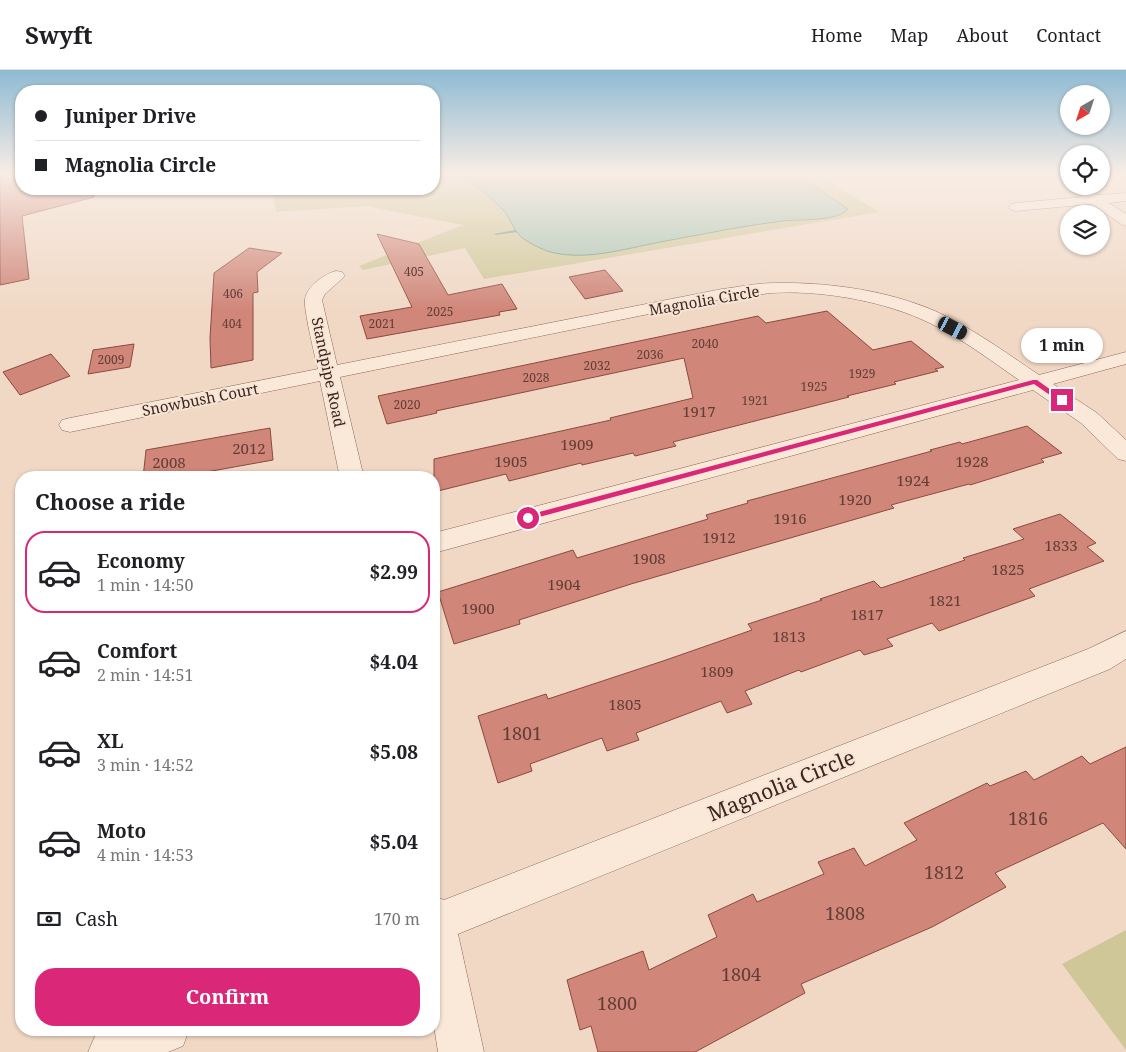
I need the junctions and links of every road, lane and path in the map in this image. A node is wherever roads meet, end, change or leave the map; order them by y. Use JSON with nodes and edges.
{"nodes":[{"id":1,"x":336,"y":276,"type":"dead end"},
{"id":2,"x":1126,"y":358,"type":"edge"},
{"id":3,"x":330,"y":373,"type":"junction"},
{"id":4,"x":1035,"y":382,"type":"junction"},
{"id":5,"x":70,"y":425,"type":"dead end"},
{"id":6,"x":1126,"y":453,"type":"edge"},
{"id":7,"x":351,"y":471,"type":"edge"},
{"id":8,"x":440,"y":541,"type":"edge"},
{"id":9,"x":1126,"y":644,"type":"edge"},
{"id":10,"x":440,"y":919,"type":"edge"},
{"id":11,"x":440,"y":950,"type":"edge"},
{"id":12,"x":152,"y":1036,"type":"edge"},
{"id":13,"x":111,"y":1052,"type":"edge"},
{"id":14,"x":461,"y":1052,"type":"edge"}],
"edges":[{"from":1,"to":3,"type":"street","name":"Standpipe Road"},
{"from":2,"to":4,"type":"street"},
{"from":3,"to":4,"type":"street","name":"Magnolia Circle"},
{"from":3,"to":5,"type":"street","name":"Snowbush Court"},
{"from":3,"to":7,"type":"street","name":"Standpipe Road"},
{"from":4,"to":6,"type":"street","name":"Magnolia Circle"},
{"from":4,"to":8,"type":"street"},
{"from":9,"to":10,"type":"street","name":"Magnolia Circle"},
{"from":11,"to":14,"type":"street"},
{"from":12,"to":13,"type":"street"}]}
